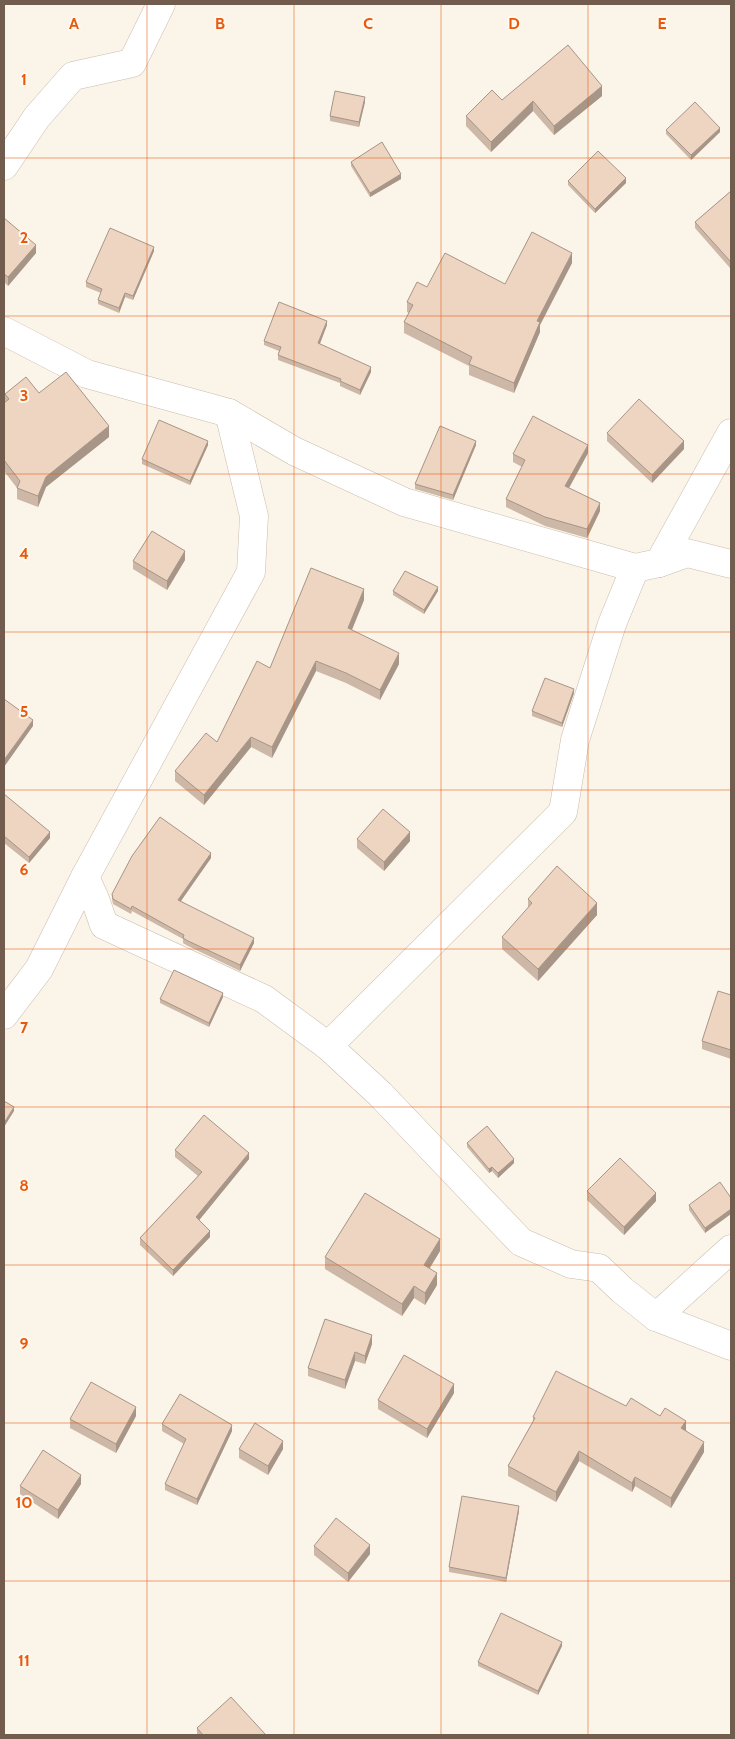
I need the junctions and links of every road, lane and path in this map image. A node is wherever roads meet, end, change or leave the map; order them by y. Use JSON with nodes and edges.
{"nodes":[{"id":1,"x":161,"y":4,"type":"edge"},
{"id":2,"x":4,"y":166,"type":"edge"},
{"id":3,"x":4,"y":331,"type":"edge"},
{"id":4,"x":229,"y":413,"type":"junction"},
{"id":5,"x":731,"y":433,"type":"edge"},
{"id":6,"x":731,"y":564,"type":"edge"},
{"id":7,"x":647,"y":565,"type":"junction"},
{"id":8,"x":85,"y":877,"type":"junction"},
{"id":9,"x":4,"y":1015,"type":"edge"},
{"id":10,"x":328,"y":1046,"type":"junction"},
{"id":11,"x":731,"y":1249,"type":"edge"},
{"id":12,"x":656,"y":1316,"type":"junction"},
{"id":13,"x":731,"y":1346,"type":"edge"}],
"edges":[{"from":1,"to":2,"type":"street"},
{"from":3,"to":4,"type":"street"},
{"from":4,"to":7,"type":"street"},
{"from":4,"to":8,"type":"street"},
{"from":5,"to":7,"type":"street"},
{"from":6,"to":7,"type":"street"},
{"from":7,"to":10,"type":"street"},
{"from":8,"to":9,"type":"street"},
{"from":8,"to":10,"type":"street"},
{"from":10,"to":12,"type":"street"},
{"from":11,"to":12,"type":"street"},
{"from":12,"to":13,"type":"street"}]}
